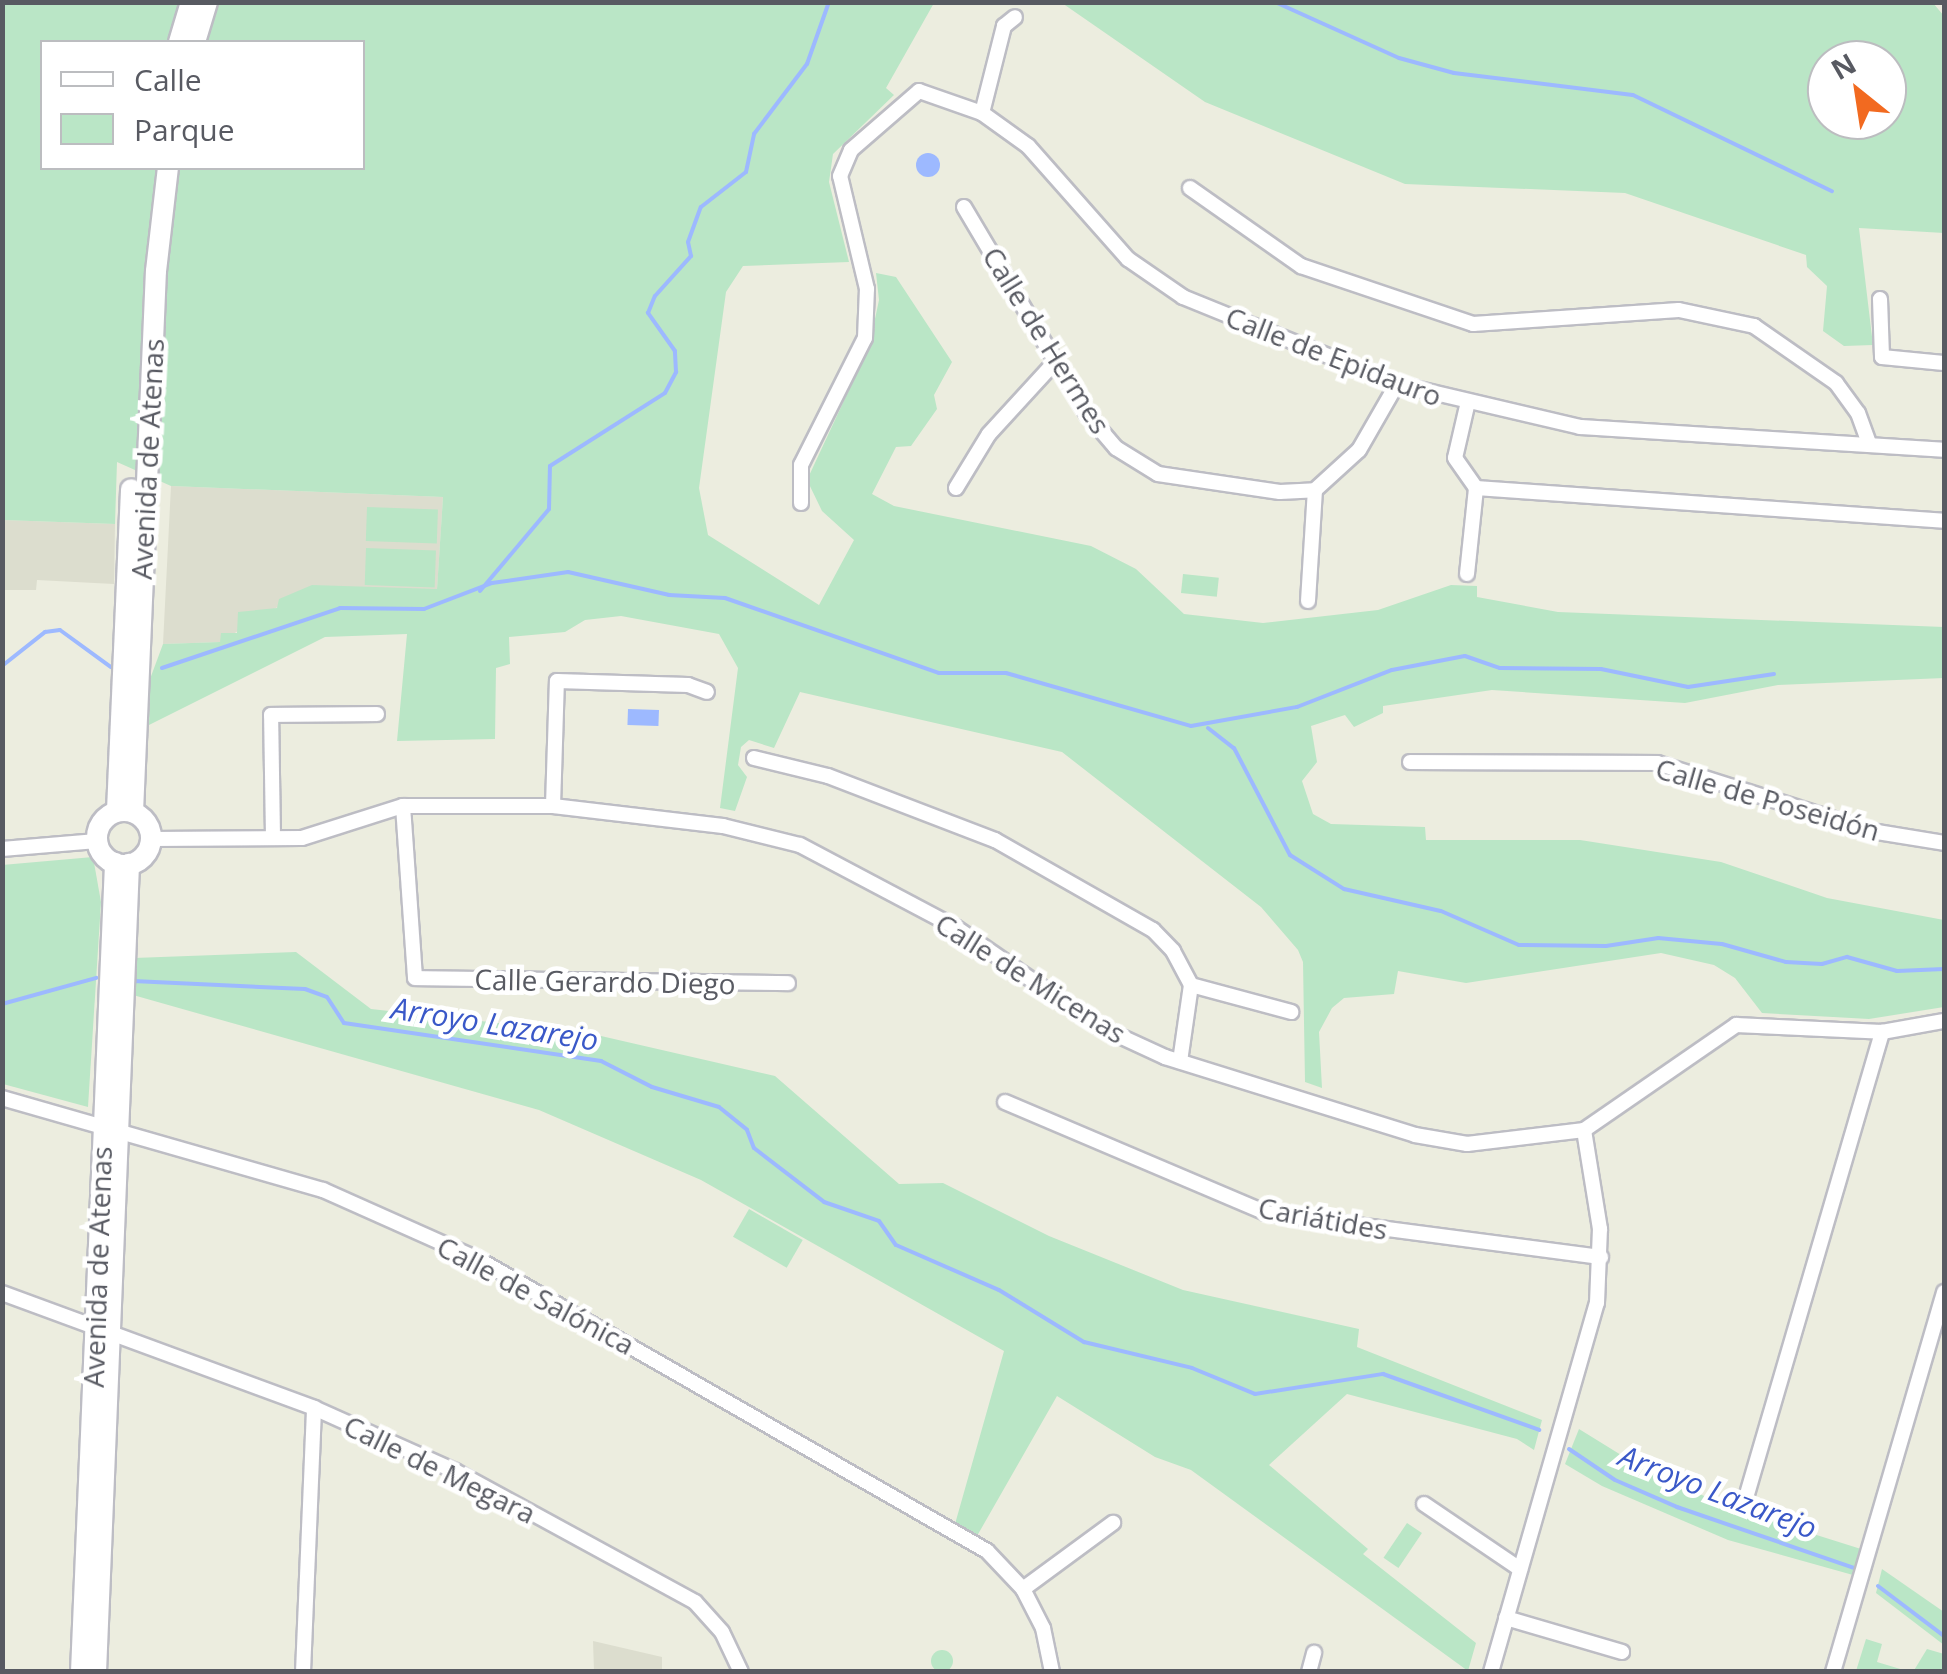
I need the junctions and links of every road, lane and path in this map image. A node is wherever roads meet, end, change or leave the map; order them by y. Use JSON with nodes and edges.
{"nodes":[{"id":1,"x":191,"y":2,"type":"edge"},
{"id":2,"x":207,"y":2,"type":"edge"},
{"id":3,"x":1015,"y":17,"type":"dead end"},
{"id":4,"x":181,"y":40,"type":"edge"},
{"id":5,"x":196,"y":40,"type":"edge"},
{"id":6,"x":982,"y":113,"type":"junction"},
{"id":7,"x":154,"y":170,"type":"edge"},
{"id":8,"x":168,"y":170,"type":"edge"},
{"id":9,"x":1190,"y":188,"type":"dead end"},
{"id":10,"x":964,"y":207,"type":"dead end"},
{"id":11,"x":1880,"y":299,"type":"dead end"},
{"id":12,"x":1055,"y":362,"type":"junction"},
{"id":13,"x":1944,"y":363,"type":"edge"},
{"id":14,"x":1396,"y":384,"type":"junction"},
{"id":15,"x":1467,"y":406,"type":"junction"},
{"id":16,"x":1868,"y":444,"type":"junction"},
{"id":17,"x":1944,"y":450,"type":"edge"},
{"id":18,"x":956,"y":488,"type":"dead end"},
{"id":19,"x":1476,"y":488,"type":"junction"},
{"id":20,"x":1315,"y":490,"type":"junction"},
{"id":21,"x":801,"y":503,"type":"dead end"},
{"id":22,"x":1944,"y":521,"type":"edge"},
{"id":23,"x":1467,"y":574,"type":"dead end"},
{"id":24,"x":1308,"y":601,"type":"dead end"},
{"id":25,"x":707,"y":692,"type":"dead end"},
{"id":26,"x":376,"y":714,"type":"dead end"},
{"id":27,"x":754,"y":758,"type":"dead end"},
{"id":28,"x":1410,"y":762,"type":"dead end"},
{"id":29,"x":403,"y":806,"type":"junction"},
{"id":30,"x":553,"y":806,"type":"junction"},
{"id":31,"x":124,"y":812,"type":"junction"},
{"id":32,"x":151,"y":838,"type":"junction"},
{"id":33,"x":274,"y":838,"type":"junction"},
{"id":34,"x":97,"y":841,"type":"junction"},
{"id":35,"x":1944,"y":843,"type":"edge"},
{"id":36,"x":2,"y":849,"type":"edge"},
{"id":37,"x":122,"y":864,"type":"junction"},
{"id":38,"x":788,"y":984,"type":"dead end"},
{"id":39,"x":1191,"y":985,"type":"junction"},
{"id":40,"x":1291,"y":1012,"type":"dead end"},
{"id":41,"x":1944,"y":1021,"type":"edge"},
{"id":42,"x":1882,"y":1032,"type":"junction"},
{"id":43,"x":1180,"y":1061,"type":"junction"},
{"id":44,"x":2,"y":1098,"type":"edge"},
{"id":45,"x":1005,"y":1102,"type":"dead end"},
{"id":46,"x":110,"y":1128,"type":"junction"},
{"id":47,"x":1584,"y":1130,"type":"junction"},
{"id":48,"x":1601,"y":1257,"type":"junction"},
{"id":49,"x":2,"y":1292,"type":"edge"},
{"id":50,"x":1944,"y":1292,"type":"edge"},
{"id":51,"x":103,"y":1331,"type":"junction"},
{"id":52,"x":314,"y":1408,"type":"junction"},
{"id":53,"x":1745,"y":1501,"type":"dead end"},
{"id":54,"x":1424,"y":1504,"type":"dead end"},
{"id":55,"x":1113,"y":1523,"type":"dead end"},
{"id":56,"x":1520,"y":1569,"type":"junction"},
{"id":57,"x":1023,"y":1590,"type":"junction"},
{"id":58,"x":1506,"y":1618,"type":"junction"},
{"id":59,"x":1622,"y":1652,"type":"dead end"},
{"id":60,"x":1314,"y":1653,"type":"dead end"},
{"id":61,"x":80,"y":1672,"type":"edge"},
{"id":62,"x":96,"y":1672,"type":"edge"},
{"id":63,"x":303,"y":1672,"type":"edge"},
{"id":64,"x":741,"y":1672,"type":"edge"},
{"id":65,"x":1052,"y":1672,"type":"edge"},
{"id":66,"x":1310,"y":1672,"type":"edge"},
{"id":67,"x":1490,"y":1672,"type":"edge"},
{"id":68,"x":1833,"y":1672,"type":"edge"}],
"edges":[{"from":1,"to":4,"type":"main road"},
{"from":2,"to":5,"type":"main road"},
{"from":3,"to":6,"type":"street"},
{"from":6,"to":14,"type":"street","name":"Calle de Epidauro"},
{"from":6,"to":21,"type":"street","name":"Calle de Epidauro"},
{"from":7,"to":31,"type":"main road","name":"Avenida de Atenas"},
{"from":8,"to":31,"type":"main road","name":"Avenida de Atenas"},
{"from":9,"to":16,"type":"street"},
{"from":10,"to":12,"type":"street","name":"Calle de Hermes"},
{"from":11,"to":13,"type":"street"},
{"from":12,"to":18,"type":"street"},
{"from":12,"to":20,"type":"street","name":"Calle de Hermes"},
{"from":14,"to":15,"type":"street","name":"Calle de Epidauro"},
{"from":14,"to":20,"type":"street"},
{"from":15,"to":16,"type":"street","name":"Calle de Epidauro"},
{"from":15,"to":19,"type":"street"},
{"from":16,"to":17,"type":"street","name":"Calle de Epidauro"},
{"from":19,"to":22,"type":"street"},
{"from":19,"to":23,"type":"street"},
{"from":20,"to":24,"type":"street"},
{"from":25,"to":30,"type":"street"},
{"from":26,"to":33,"type":"street"},
{"from":27,"to":39,"type":"street"},
{"from":28,"to":35,"type":"street","name":"Calle de Poseidón"},
{"from":29,"to":30,"type":"street","name":"Calle de Micenas"},
{"from":29,"to":33,"type":"street","name":"Calle de Micenas"},
{"from":29,"to":38,"type":"street","name":"Calle Gerardo Diego"},
{"from":30,"to":43,"type":"street","name":"Calle de Micenas"},
{"from":31,"to":32,"type":"main road"},
{"from":31,"to":34,"type":"main road"},
{"from":32,"to":33,"type":"street","name":"Calle de Micenas"},
{"from":32,"to":37,"type":"main road"},
{"from":34,"to":36,"type":"street"},
{"from":34,"to":37,"type":"main road"},
{"from":37,"to":46,"type":"main road","name":"Avenida de Atenas"},
{"from":39,"to":40,"type":"street"},
{"from":39,"to":43,"type":"street"},
{"from":41,"to":42,"type":"street","name":"Calle de Micenas"},
{"from":42,"to":47,"type":"street","name":"Calle de Micenas"},
{"from":42,"to":53,"type":"street"},
{"from":43,"to":47,"type":"street","name":"Calle de Micenas"},
{"from":44,"to":46,"type":"street","name":"Calle de Salónica"},
{"from":45,"to":48,"type":"street","name":"Cariátides"},
{"from":46,"to":51,"type":"main road","name":"Avenida de Atenas"},
{"from":46,"to":57,"type":"street","name":"Calle de Salónica"},
{"from":47,"to":48,"type":"street"},
{"from":48,"to":56,"type":"street"},
{"from":49,"to":51,"type":"street","name":"Calle de Megara"},
{"from":50,"to":68,"type":"street"},
{"from":51,"to":52,"type":"street","name":"Calle de Megara"},
{"from":51,"to":61,"type":"main road","name":"Avenida de Atenas"},
{"from":51,"to":62,"type":"main road","name":"Avenida de Atenas"},
{"from":52,"to":63,"type":"street"},
{"from":52,"to":64,"type":"street","name":"Calle de Megara"},
{"from":54,"to":56,"type":"street"},
{"from":55,"to":57,"type":"street"},
{"from":56,"to":58,"type":"street"},
{"from":57,"to":65,"type":"street","name":"Calle de Salónica"},
{"from":58,"to":59,"type":"street"},
{"from":58,"to":67,"type":"street"},
{"from":60,"to":66,"type":"street"}]}
